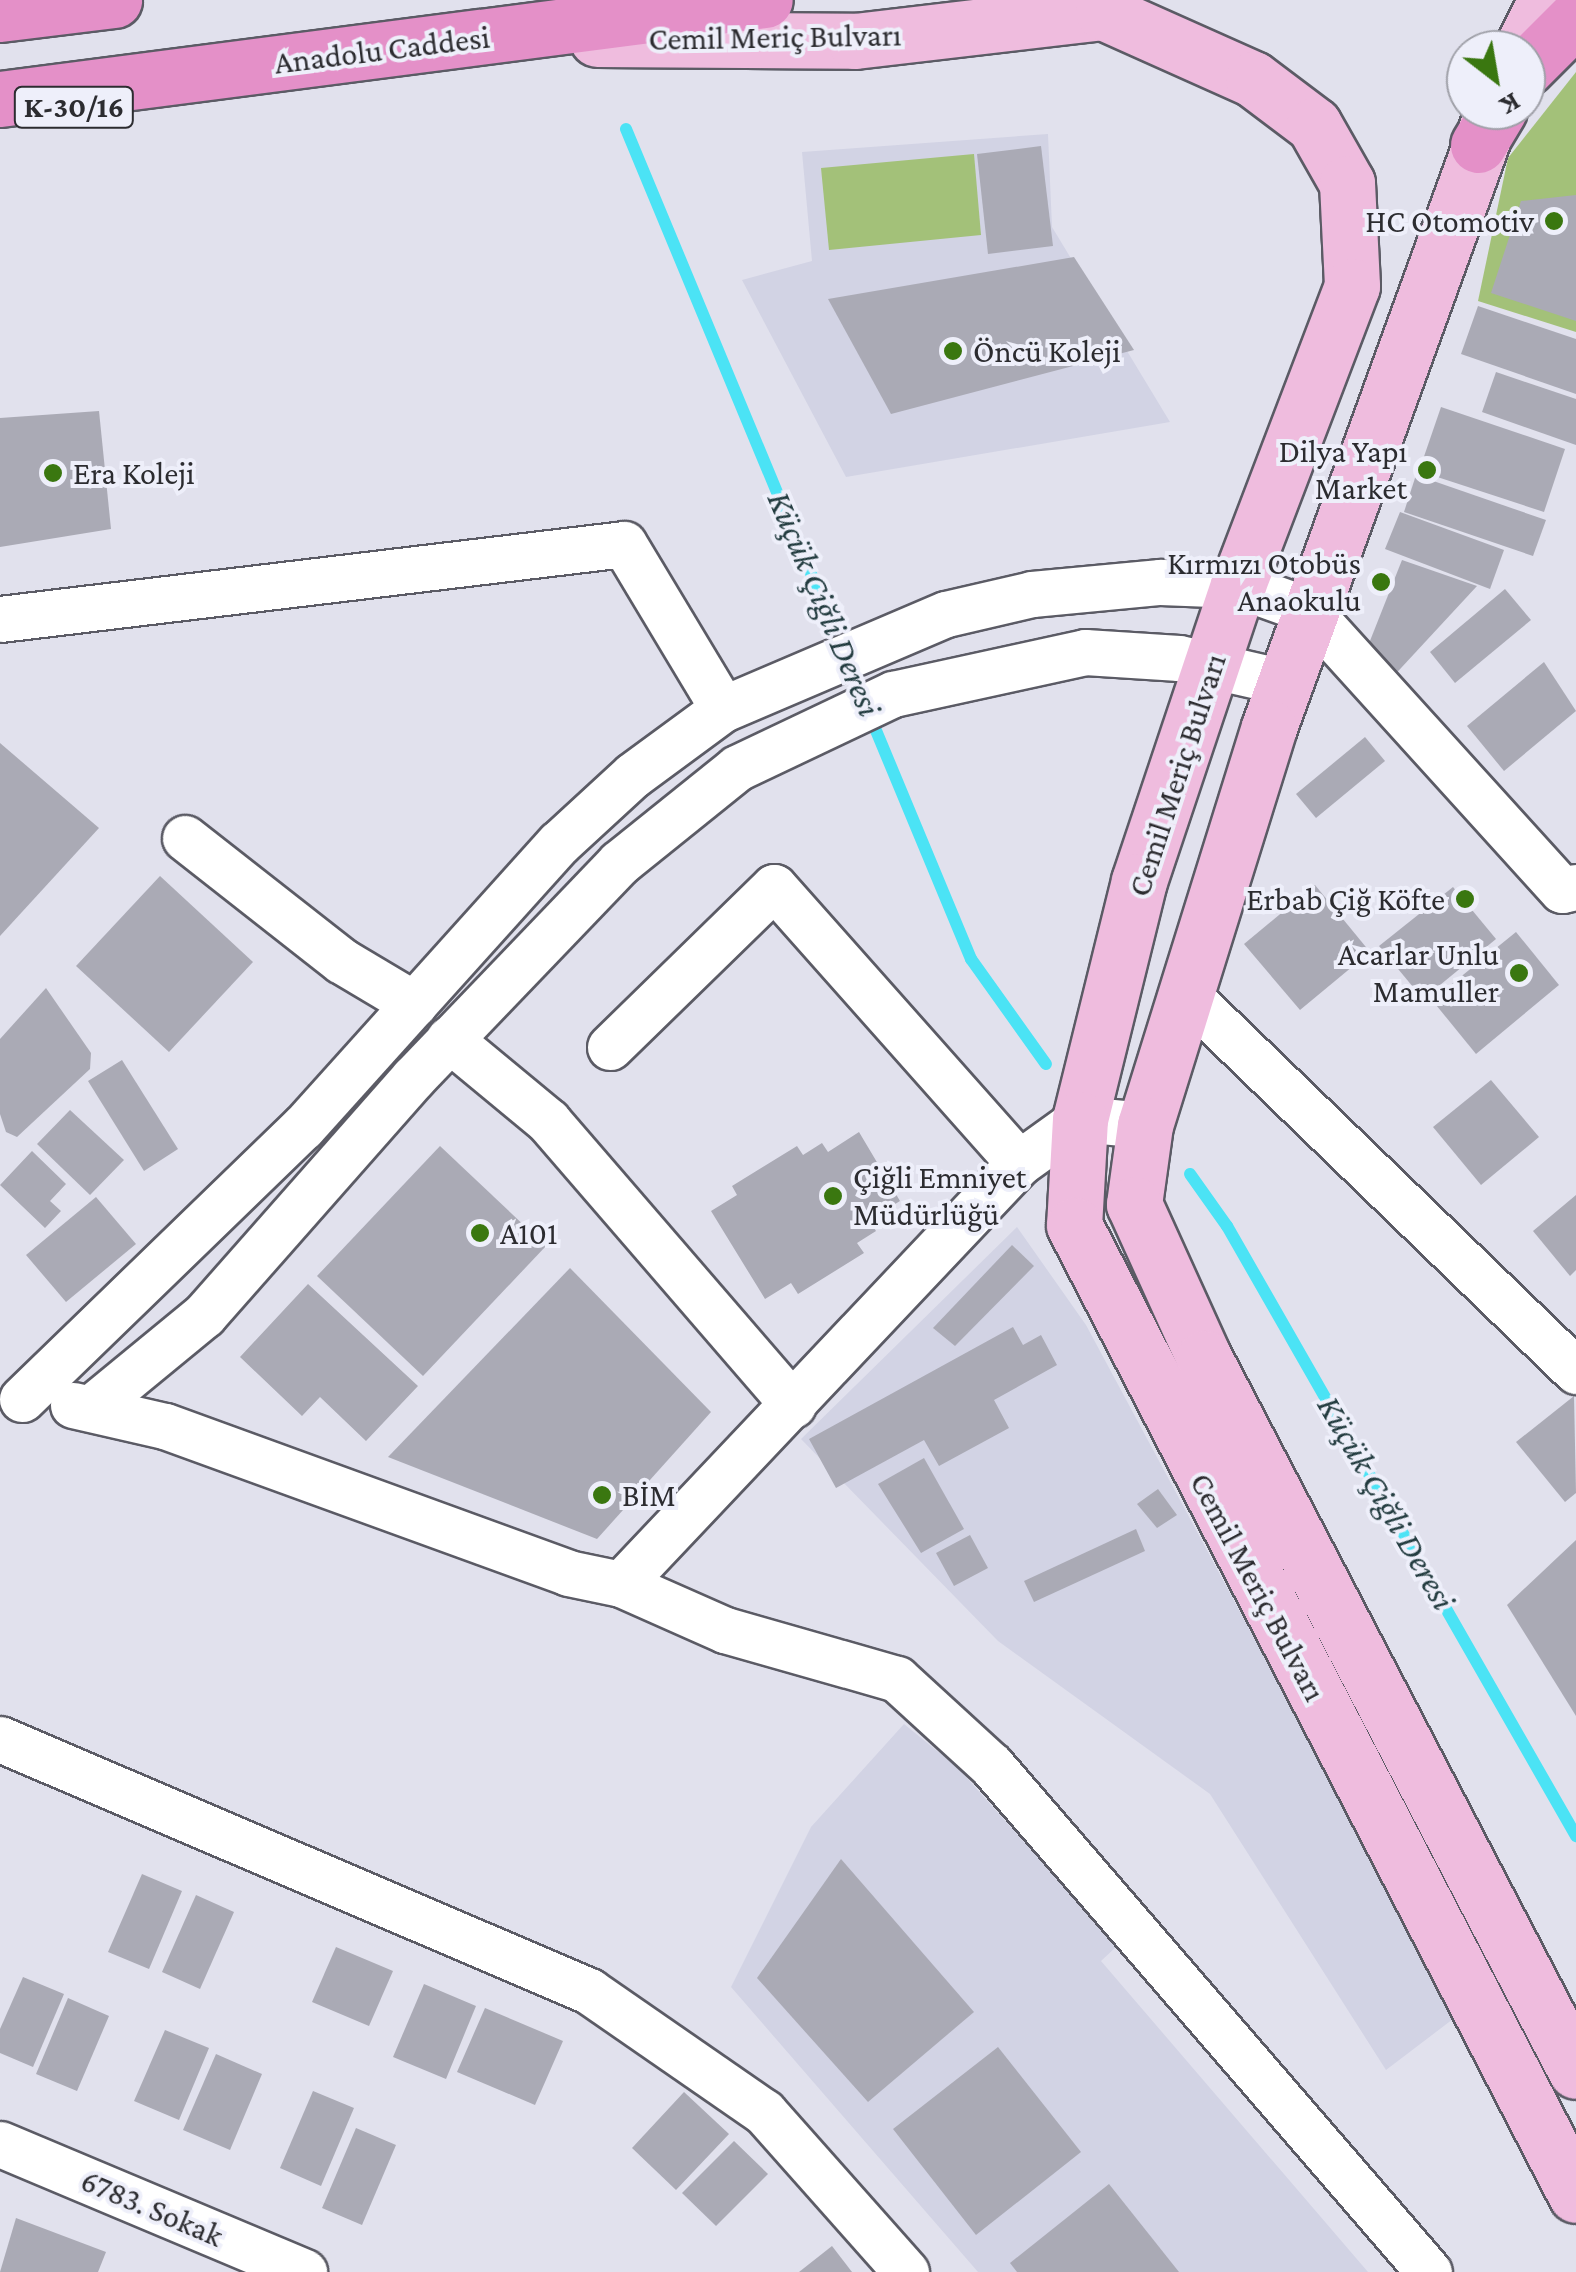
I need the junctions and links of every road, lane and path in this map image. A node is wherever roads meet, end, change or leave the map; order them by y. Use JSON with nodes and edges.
{"nodes":[{"id":1,"x":114,"y":0,"type":"edge"},
{"id":2,"x":765,"y":0,"type":"edge"},
{"id":3,"x":1546,"y":0,"type":"edge"},
{"id":4,"x":0,"y":14,"type":"edge"},
{"id":5,"x":1576,"y":18,"type":"edge"},
{"id":6,"x":1531,"y":30,"type":"edge"},
{"id":7,"x":478,"y":38,"type":"junction"},
{"id":8,"x":1546,"y":48,"type":"edge"},
{"id":9,"x":148,"y":80,"type":"junction"},
{"id":10,"x":0,"y":99,"type":"edge"},
{"id":11,"x":1487,"y":130,"type":"edge"},
{"id":12,"x":0,"y":134,"type":"edge"},
{"id":13,"x":1238,"y":585,"type":"junction"},
{"id":14,"x":1308,"y":610,"type":"junction"},
{"id":15,"x":0,"y":618,"type":"edge"},
{"id":16,"x":1214,"y":664,"type":"junction"},
{"id":17,"x":1284,"y":682,"type":"junction"},
{"id":18,"x":723,"y":709,"type":"junction"},
{"id":19,"x":185,"y":838,"type":"dead end"},
{"id":20,"x":1571,"y":894,"type":"edge"},
{"id":21,"x":1185,"y":992,"type":"junction"},
{"id":22,"x":414,"y":1004,"type":"junction"},
{"id":23,"x":449,"y":1039,"type":"junction"},
{"id":24,"x":610,"y":1047,"type":"dead end"},
{"id":25,"x":1080,"y":1119,"type":"junction"},
{"id":26,"x":1145,"y":1126,"type":"junction"},
{"id":27,"x":1019,"y":1163,"type":"junction"},
{"id":28,"x":1576,"y":1372,"type":"edge"},
{"id":29,"x":11,"y":1405,"type":"edge"},
{"id":30,"x":793,"y":1406,"type":"junction"},
{"id":31,"x":92,"y":1407,"type":"junction"},
{"id":32,"x":621,"y":1584,"type":"junction"},
{"id":33,"x":0,"y":1740,"type":"edge"},
{"id":34,"x":1576,"y":2071,"type":"edge"},
{"id":35,"x":0,"y":2144,"type":"edge"},
{"id":36,"x":1576,"y":2195,"type":"edge"},
{"id":37,"x":304,"y":2272,"type":"edge"},
{"id":38,"x":906,"y":2272,"type":"edge"},
{"id":39,"x":1429,"y":2272,"type":"edge"}],
"edges":[{"from":1,"to":4,"type":"highway"},
{"from":2,"to":7,"type":"highway","name":"Anadolu Caddesi"},
{"from":3,"to":6,"type":"main road"},
{"from":5,"to":8,"type":"highway"},
{"from":7,"to":9,"type":"highway","name":"Anadolu Caddesi"},
{"from":7,"to":13,"type":"main road","name":"Cemil Meriç Bulvarı"},
{"from":9,"to":10,"type":"highway","name":"Anadolu Caddesi"},
{"from":9,"to":12,"type":"highway","number":"K-30/16"},
{"from":11,"to":14,"type":"main road","name":"Cemil Meriç Bulvarı"},
{"from":13,"to":14,"type":"street"},
{"from":13,"to":16,"type":"main road","name":"Cemil Meriç Bulvarı"},
{"from":13,"to":18,"type":"street"},
{"from":14,"to":17,"type":"main road","name":"Cemil Meriç Bulvarı"},
{"from":14,"to":20,"type":"street"},
{"from":15,"to":18,"type":"street"},
{"from":16,"to":17,"type":"street"},
{"from":16,"to":23,"type":"street"},
{"from":16,"to":25,"type":"main road","name":"Cemil Meriç Bulvarı"},
{"from":17,"to":21,"type":"main road","name":"Cemil Meriç Bulvarı"},
{"from":18,"to":22,"type":"street"},
{"from":19,"to":22,"type":"street"},
{"from":21,"to":26,"type":"main road","name":"Cemil Meriç Bulvarı"},
{"from":21,"to":28,"type":"street"},
{"from":22,"to":29,"type":"street"},
{"from":23,"to":30,"type":"street"},
{"from":23,"to":31,"type":"street"},
{"from":24,"to":27,"type":"street"},
{"from":25,"to":26,"type":"street"},
{"from":25,"to":27,"type":"street"},
{"from":25,"to":36,"type":"main road","name":"Cemil Meriç Bulvarı"},
{"from":26,"to":34,"type":"main road","name":"Cemil Meriç Bulvarı"},
{"from":27,"to":30,"type":"street"},
{"from":29,"to":31,"type":"street"},
{"from":30,"to":32,"type":"street"},
{"from":31,"to":32,"type":"street"},
{"from":32,"to":39,"type":"street"},
{"from":33,"to":38,"type":"street"},
{"from":35,"to":37,"type":"street","name":"6783. Sokak"}]}
